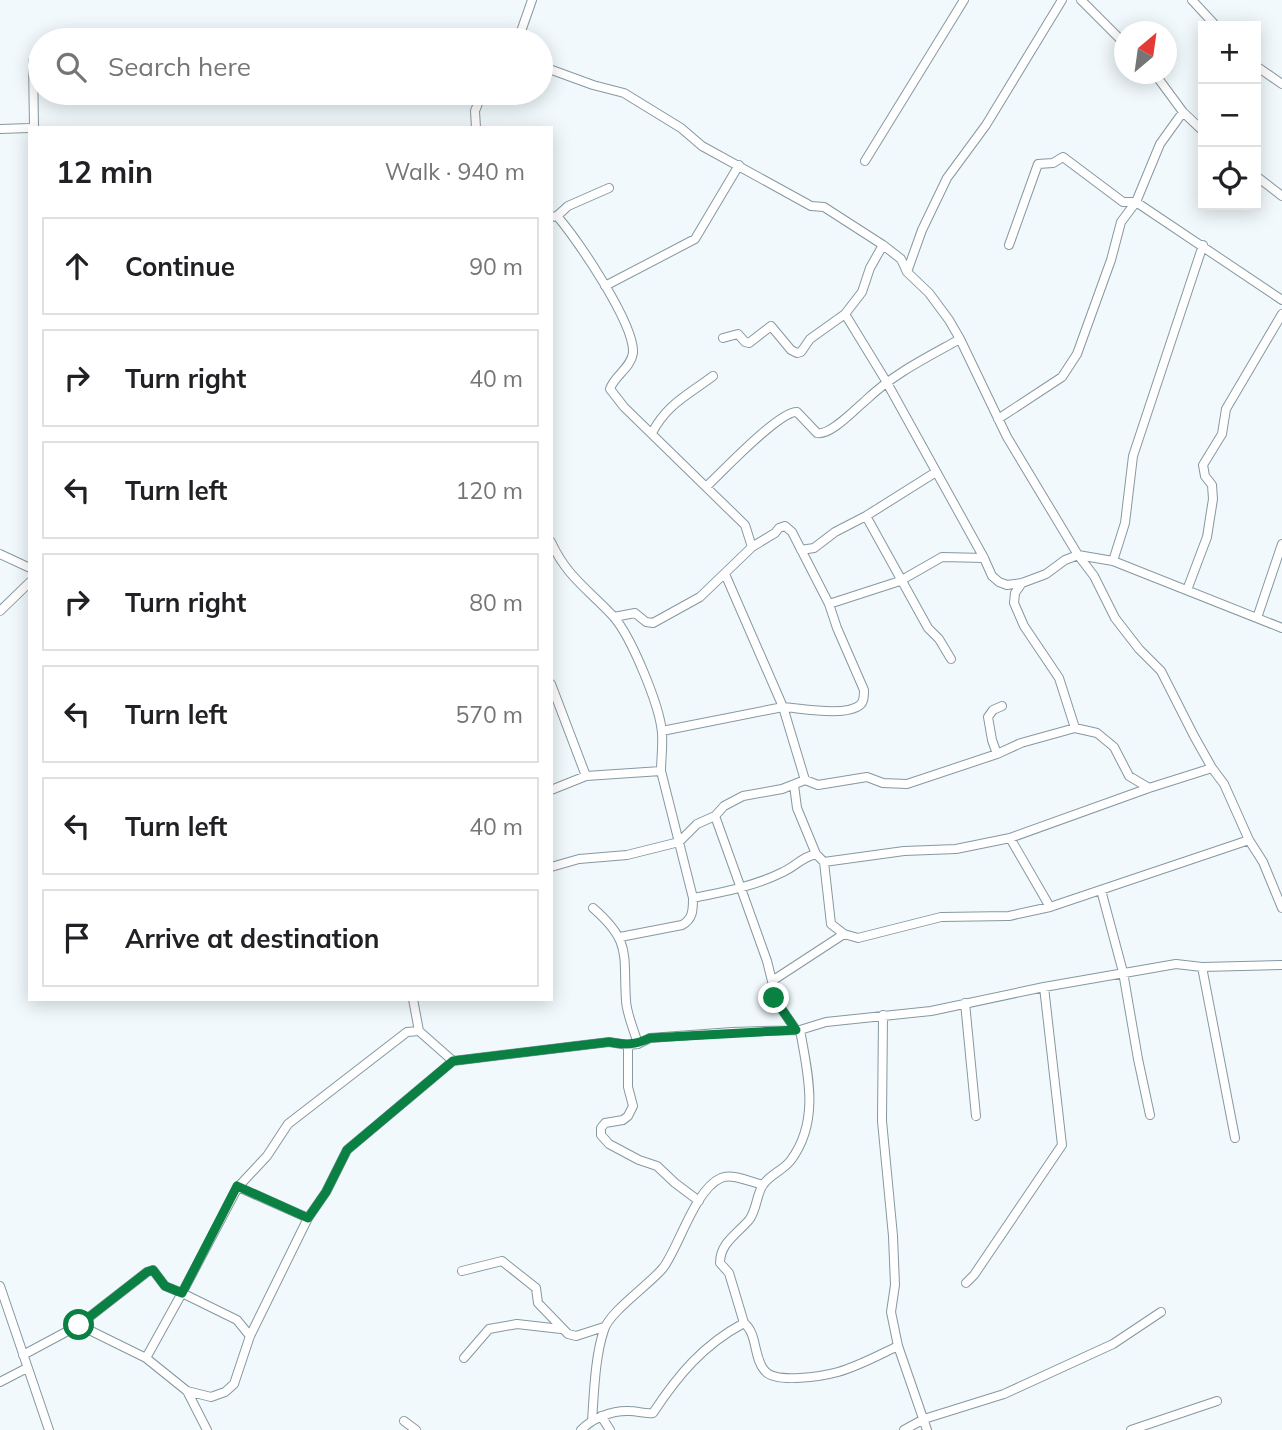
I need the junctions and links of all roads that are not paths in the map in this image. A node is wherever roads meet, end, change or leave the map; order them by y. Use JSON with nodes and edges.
{"nodes":[{"id":1,"x":532,"y":0,"type":"edge"},
{"id":2,"x":964,"y":0,"type":"edge"},
{"id":3,"x":1062,"y":0,"type":"edge"},
{"id":4,"x":1081,"y":0,"type":"edge"},
{"id":5,"x":1192,"y":0,"type":"edge"},
{"id":6,"x":1211,"y":21,"type":"edge"},
{"id":7,"x":522,"y":28,"type":"edge"},
{"id":8,"x":1114,"y":32,"type":"edge"},
{"id":9,"x":1261,"y":69,"type":"edge"},
{"id":10,"x":553,"y":70,"type":"edge"},
{"id":11,"x":1162,"y":84,"type":"edge"},
{"id":12,"x":1282,"y":84,"type":"edge"},
{"id":13,"x":32,"y":105,"type":"edge"},
{"id":14,"x":477,"y":105,"type":"edge"},
{"id":15,"x":1183,"y":112,"type":"junction"},
{"id":16,"x":32,"y":126,"type":"edge"},
{"id":17,"x":476,"y":126,"type":"edge"},
{"id":18,"x":1198,"y":126,"type":"edge"},
{"id":19,"x":28,"y":128,"type":"edge"},
{"id":20,"x":0,"y":130,"type":"edge"},
{"id":21,"x":865,"y":161,"type":"dead end"},
{"id":22,"x":739,"y":165,"type":"junction"},
{"id":23,"x":1261,"y":180,"type":"edge"},
{"id":24,"x":609,"y":188,"type":"dead end"},
{"id":25,"x":1282,"y":196,"type":"edge"},
{"id":26,"x":1136,"y":202,"type":"junction"},
{"id":27,"x":554,"y":217,"type":"edge"},
{"id":28,"x":883,"y":245,"type":"junction"},
{"id":29,"x":1009,"y":245,"type":"dead end"},
{"id":30,"x":1203,"y":245,"type":"junction"},
{"id":31,"x":907,"y":272,"type":"junction"},
{"id":32,"x":606,"y":286,"type":"junction"},
{"id":33,"x":1282,"y":300,"type":"edge"},
{"id":34,"x":845,"y":314,"type":"junction"},
{"id":35,"x":1282,"y":314,"type":"edge"},
{"id":36,"x":723,"y":338,"type":"dead end"},
{"id":37,"x":960,"y":339,"type":"junction"},
{"id":38,"x":713,"y":376,"type":"dead end"},
{"id":39,"x":886,"y":381,"type":"junction"},
{"id":40,"x":998,"y":419,"type":"junction"},
{"id":41,"x":652,"y":433,"type":"junction"},
{"id":42,"x":936,"y":472,"type":"junction"},
{"id":43,"x":706,"y":487,"type":"junction"},
{"id":44,"x":866,"y":516,"type":"junction"},
{"id":45,"x":1282,"y":544,"type":"edge"},
{"id":46,"x":553,"y":545,"type":"edge"},
{"id":47,"x":752,"y":547,"type":"junction"},
{"id":48,"x":801,"y":550,"type":"junction"},
{"id":49,"x":0,"y":554,"type":"edge"},
{"id":50,"x":1078,"y":555,"type":"junction"},
{"id":51,"x":985,"y":558,"type":"junction"},
{"id":52,"x":1113,"y":561,"type":"junction"},
{"id":53,"x":28,"y":567,"type":"edge"},
{"id":54,"x":725,"y":574,"type":"junction"},
{"id":55,"x":900,"y":581,"type":"junction"},
{"id":56,"x":1022,"y":583,"type":"junction"},
{"id":57,"x":28,"y":584,"type":"edge"},
{"id":58,"x":1187,"y":590,"type":"junction"},
{"id":59,"x":830,"y":604,"type":"junction"},
{"id":60,"x":0,"y":611,"type":"edge"},
{"id":61,"x":614,"y":617,"type":"junction"},
{"id":62,"x":1257,"y":618,"type":"junction"},
{"id":63,"x":1282,"y":628,"type":"edge"},
{"id":64,"x":951,"y":659,"type":"dead end"},
{"id":65,"x":553,"y":689,"type":"edge"},
{"id":66,"x":1002,"y":706,"type":"dead end"},
{"id":67,"x":783,"y":707,"type":"junction"},
{"id":68,"x":1075,"y":728,"type":"junction"},
{"id":69,"x":662,"y":732,"type":"junction"},
{"id":70,"x":997,"y":754,"type":"junction"},
{"id":71,"x":1212,"y":768,"type":"junction"},
{"id":72,"x":661,"y":771,"type":"junction"},
{"id":73,"x":586,"y":776,"type":"junction"},
{"id":74,"x":805,"y":780,"type":"junction"},
{"id":75,"x":794,"y":785,"type":"junction"},
{"id":76,"x":1149,"y":788,"type":"junction"},
{"id":77,"x":553,"y":789,"type":"edge"},
{"id":78,"x":715,"y":816,"type":"junction"},
{"id":79,"x":697,"y":824,"type":"junction"},
{"id":80,"x":676,"y":827,"type":"junction"},
{"id":81,"x":1010,"y":838,"type":"junction"},
{"id":82,"x":1249,"y":840,"type":"junction"},
{"id":83,"x":679,"y":842,"type":"junction"},
{"id":84,"x":816,"y":854,"type":"junction"},
{"id":85,"x":824,"y":862,"type":"junction"},
{"id":86,"x":553,"y":866,"type":"edge"},
{"id":87,"x":740,"y":889,"type":"junction"},
{"id":88,"x":1101,"y":890,"type":"junction"},
{"id":89,"x":693,"y":898,"type":"junction"},
{"id":90,"x":1051,"y":907,"type":"junction"},
{"id":91,"x":593,"y":908,"type":"dead end"},
{"id":92,"x":1282,"y":908,"type":"edge"},
{"id":93,"x":844,"y":934,"type":"junction"},
{"id":94,"x":620,"y":937,"type":"junction"},
{"id":95,"x":1282,"y":965,"type":"edge"},
{"id":96,"x":1202,"y":967,"type":"junction"},
{"id":97,"x":1123,"y":972,"type":"junction"},
{"id":98,"x":772,"y":981,"type":"junction"},
{"id":99,"x":1044,"y":987,"type":"junction"},
{"id":100,"x":413,"y":1001,"type":"edge"},
{"id":101,"x":965,"y":1003,"type":"junction"},
{"id":102,"x":883,"y":1015,"type":"junction"},
{"id":103,"x":798,"y":1030,"type":"junction"},
{"id":104,"x":419,"y":1031,"type":"junction"},
{"id":105,"x":638,"y":1044,"type":"junction"},
{"id":106,"x":628,"y":1045,"type":"junction"},
{"id":107,"x":453,"y":1061,"type":"junction"},
{"id":108,"x":1150,"y":1115,"type":"dead end"},
{"id":109,"x":976,"y":1116,"type":"dead end"},
{"id":110,"x":1235,"y":1138,"type":"dead end"},
{"id":111,"x":763,"y":1185,"type":"junction"},
{"id":112,"x":237,"y":1186,"type":"junction"},
{"id":113,"x":699,"y":1202,"type":"junction"},
{"id":114,"x":308,"y":1218,"type":"junction"},
{"id":115,"x":462,"y":1271,"type":"dead end"},
{"id":116,"x":966,"y":1283,"type":"dead end"},
{"id":117,"x":0,"y":1286,"type":"edge"},
{"id":118,"x":182,"y":1293,"type":"junction"},
{"id":119,"x":1161,"y":1312,"type":"dead end"},
{"id":120,"x":744,"y":1323,"type":"junction"},
{"id":121,"x":79,"y":1325,"type":"junction"},
{"id":122,"x":604,"y":1327,"type":"junction"},
{"id":123,"x":561,"y":1329,"type":"junction"},
{"id":124,"x":250,"y":1336,"type":"junction"},
{"id":125,"x":898,"y":1346,"type":"junction"},
{"id":126,"x":23,"y":1355,"type":"junction"},
{"id":127,"x":464,"y":1357,"type":"dead end"},
{"id":128,"x":146,"y":1358,"type":"junction"},
{"id":129,"x":27,"y":1368,"type":"junction"},
{"id":130,"x":0,"y":1382,"type":"edge"},
{"id":131,"x":187,"y":1391,"type":"junction"},
{"id":132,"x":1217,"y":1401,"type":"dead end"},
{"id":133,"x":601,"y":1416,"type":"junction"},
{"id":134,"x":924,"y":1419,"type":"junction"},
{"id":135,"x":404,"y":1421,"type":"dead end"},
{"id":136,"x":592,"y":1421,"type":"junction"},
{"id":137,"x":49,"y":1430,"type":"edge"},
{"id":138,"x":207,"y":1430,"type":"edge"},
{"id":139,"x":416,"y":1430,"type":"edge"},
{"id":140,"x":581,"y":1430,"type":"edge"},
{"id":141,"x":610,"y":1430,"type":"edge"},
{"id":142,"x":904,"y":1430,"type":"edge"},
{"id":143,"x":928,"y":1430,"type":"edge"},
{"id":144,"x":1131,"y":1430,"type":"edge"}],
"edges":[{"from":1,"to":7,"type":"street"},
{"from":2,"to":21,"type":"street"},
{"from":3,"to":31,"type":"street"},
{"from":4,"to":8,"type":"street"},
{"from":5,"to":6,"type":"street"},
{"from":9,"to":12,"type":"street"},
{"from":10,"to":22,"type":"street"},
{"from":11,"to":15,"type":"street"},
{"from":13,"to":16,"type":"street"},
{"from":14,"to":17,"type":"street"},
{"from":15,"to":18,"type":"street"},
{"from":15,"to":26,"type":"street"},
{"from":19,"to":20,"type":"street"},
{"from":22,"to":28,"type":"street"},
{"from":22,"to":32,"type":"street"},
{"from":23,"to":25,"type":"street"},
{"from":24,"to":27,"type":"street"},
{"from":26,"to":29,"type":"street"},
{"from":26,"to":30,"type":"street"},
{"from":26,"to":40,"type":"street"},
{"from":27,"to":32,"type":"street"},
{"from":28,"to":31,"type":"street"},
{"from":28,"to":34,"type":"street"},
{"from":30,"to":33,"type":"street"},
{"from":30,"to":52,"type":"street"},
{"from":31,"to":37,"type":"street"},
{"from":32,"to":41,"type":"street"},
{"from":34,"to":36,"type":"street"},
{"from":34,"to":39,"type":"street"},
{"from":35,"to":58,"type":"street"},
{"from":37,"to":39,"type":"street"},
{"from":37,"to":40,"type":"street"},
{"from":38,"to":41,"type":"street"},
{"from":39,"to":42,"type":"street"},
{"from":39,"to":43,"type":"street"},
{"from":40,"to":50,"type":"street"},
{"from":41,"to":43,"type":"street"},
{"from":42,"to":44,"type":"street"},
{"from":42,"to":51,"type":"street"},
{"from":43,"to":47,"type":"street"},
{"from":44,"to":48,"type":"street"},
{"from":44,"to":55,"type":"street"},
{"from":45,"to":62,"type":"street"},
{"from":46,"to":61,"type":"street"},
{"from":47,"to":48,"type":"street"},
{"from":47,"to":54,"type":"street"},
{"from":48,"to":59,"type":"street"},
{"from":49,"to":53,"type":"street"},
{"from":50,"to":52,"type":"street"},
{"from":50,"to":56,"type":"street"},
{"from":50,"to":71,"type":"street"},
{"from":51,"to":55,"type":"street"},
{"from":51,"to":56,"type":"street"},
{"from":52,"to":58,"type":"street"},
{"from":54,"to":61,"type":"street"},
{"from":54,"to":67,"type":"street"},
{"from":55,"to":59,"type":"street"},
{"from":55,"to":64,"type":"street"},
{"from":56,"to":68,"type":"street"},
{"from":57,"to":60,"type":"street"},
{"from":58,"to":62,"type":"street"},
{"from":59,"to":67,"type":"street"},
{"from":61,"to":69,"type":"street"},
{"from":62,"to":63,"type":"street"},
{"from":65,"to":73,"type":"street"},
{"from":66,"to":70,"type":"street"},
{"from":67,"to":69,"type":"street"},
{"from":67,"to":74,"type":"street"},
{"from":68,"to":70,"type":"street"},
{"from":68,"to":76,"type":"street"},
{"from":69,"to":72,"type":"street"},
{"from":70,"to":74,"type":"street"},
{"from":71,"to":76,"type":"street"},
{"from":71,"to":82,"type":"street"},
{"from":72,"to":73,"type":"street"},
{"from":72,"to":80,"type":"street"},
{"from":73,"to":77,"type":"street"},
{"from":74,"to":75,"type":"street"},
{"from":75,"to":78,"type":"street"},
{"from":75,"to":84,"type":"street"},
{"from":76,"to":81,"type":"street"},
{"from":78,"to":79,"type":"street"},
{"from":78,"to":87,"type":"street"},
{"from":79,"to":80,"type":"street"},
{"from":79,"to":83,"type":"street"},
{"from":80,"to":83,"type":"street"},
{"from":81,"to":85,"type":"street"},
{"from":81,"to":90,"type":"street"},
{"from":82,"to":88,"type":"street"},
{"from":82,"to":92,"type":"street"},
{"from":83,"to":86,"type":"street"},
{"from":83,"to":89,"type":"street"},
{"from":84,"to":85,"type":"street"},
{"from":84,"to":87,"type":"street"},
{"from":85,"to":93,"type":"street"},
{"from":87,"to":89,"type":"street"},
{"from":87,"to":98,"type":"street"},
{"from":88,"to":90,"type":"street"},
{"from":88,"to":97,"type":"street"},
{"from":89,"to":94,"type":"street"},
{"from":90,"to":93,"type":"street"},
{"from":91,"to":94,"type":"street"},
{"from":93,"to":98,"type":"street"},
{"from":94,"to":105,"type":"street"},
{"from":95,"to":96,"type":"street"},
{"from":96,"to":97,"type":"street"},
{"from":96,"to":110,"type":"street"},
{"from":97,"to":99,"type":"street"},
{"from":97,"to":108,"type":"street"},
{"from":98,"to":103,"type":"street"},
{"from":99,"to":101,"type":"street"},
{"from":99,"to":116,"type":"street"},
{"from":100,"to":104,"type":"street"},
{"from":101,"to":102,"type":"street"},
{"from":101,"to":109,"type":"street"},
{"from":102,"to":103,"type":"street"},
{"from":102,"to":125,"type":"street"},
{"from":103,"to":105,"type":"street"},
{"from":103,"to":111,"type":"street"},
{"from":104,"to":107,"type":"street"},
{"from":104,"to":112,"type":"street"},
{"from":105,"to":106,"type":"street"},
{"from":106,"to":107,"type":"street"},
{"from":106,"to":113,"type":"street"},
{"from":107,"to":114,"type":"street"},
{"from":111,"to":113,"type":"street"},
{"from":111,"to":120,"type":"street"},
{"from":112,"to":114,"type":"street"},
{"from":112,"to":118,"type":"street"},
{"from":113,"to":122,"type":"street"},
{"from":114,"to":124,"type":"street"},
{"from":115,"to":123,"type":"street"},
{"from":117,"to":126,"type":"street"},
{"from":118,"to":121,"type":"street"},
{"from":118,"to":124,"type":"street"},
{"from":118,"to":128,"type":"street"},
{"from":119,"to":134,"type":"street"},
{"from":120,"to":125,"type":"street"},
{"from":120,"to":133,"type":"street"},
{"from":121,"to":126,"type":"street"},
{"from":121,"to":128,"type":"street"},
{"from":122,"to":123,"type":"street"},
{"from":122,"to":136,"type":"street"},
{"from":123,"to":127,"type":"street"},
{"from":124,"to":131,"type":"street"},
{"from":125,"to":134,"type":"street"},
{"from":126,"to":129,"type":"street"},
{"from":128,"to":131,"type":"street"},
{"from":129,"to":130,"type":"street"},
{"from":129,"to":137,"type":"street"},
{"from":131,"to":138,"type":"street"},
{"from":132,"to":144,"type":"street"},
{"from":133,"to":136,"type":"street"},
{"from":133,"to":141,"type":"street"},
{"from":134,"to":142,"type":"street"},
{"from":134,"to":143,"type":"street"},
{"from":135,"to":139,"type":"street"},
{"from":136,"to":140,"type":"street"}]}
